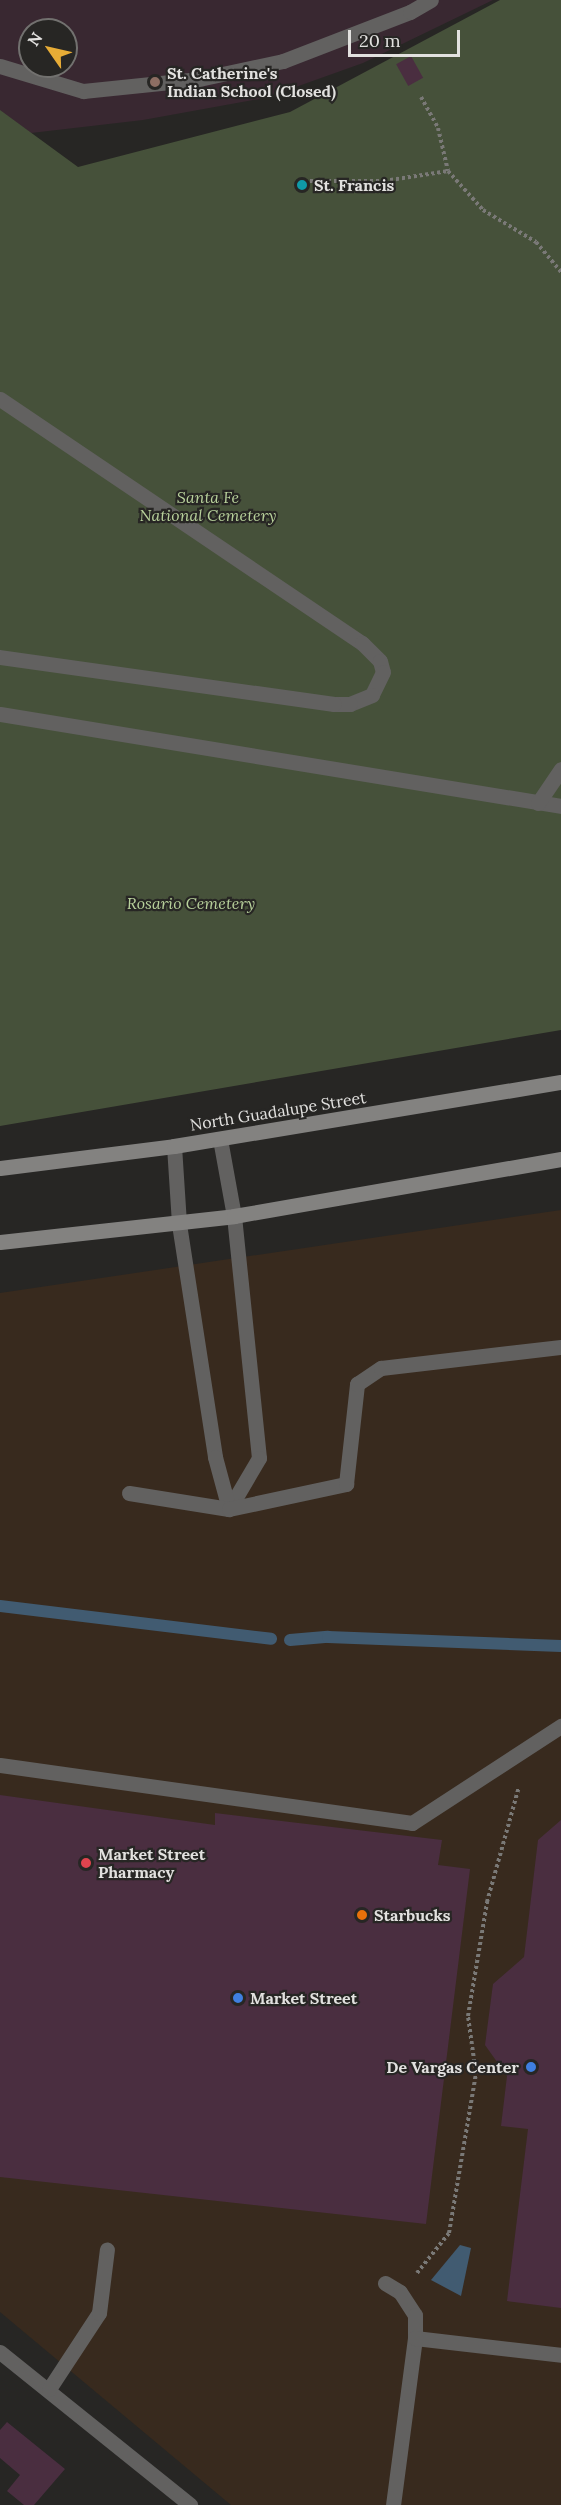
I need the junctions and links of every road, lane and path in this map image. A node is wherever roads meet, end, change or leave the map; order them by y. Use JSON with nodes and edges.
{"nodes":[{"id":1,"x":431,"y":0,"type":"edge"},
{"id":2,"x":0,"y":66,"type":"edge"},
{"id":3,"x":421,"y":97,"type":"dead end"},
{"id":4,"x":448,"y":171,"type":"junction"},
{"id":5,"x":310,"y":180,"type":"dead end"},
{"id":6,"x":561,"y":273,"type":"edge"},
{"id":7,"x":0,"y":399,"type":"edge"},
{"id":8,"x":0,"y":657,"type":"edge"},
{"id":9,"x":0,"y":714,"type":"edge"},
{"id":10,"x":561,"y":769,"type":"edge"},
{"id":11,"x":538,"y":803,"type":"junction"},
{"id":12,"x":561,"y":806,"type":"edge"},
{"id":13,"x":561,"y":1082,"type":"edge"},
{"id":14,"x":220,"y":1138,"type":"junction"},
{"id":15,"x":174,"y":1146,"type":"junction"},
{"id":16,"x":561,"y":1159,"type":"edge"},
{"id":17,"x":0,"y":1168,"type":"edge"},
{"id":18,"x":234,"y":1216,"type":"junction"},
{"id":19,"x":179,"y":1224,"type":"junction"},
{"id":20,"x":0,"y":1242,"type":"edge"},
{"id":21,"x":561,"y":1347,"type":"edge"},
{"id":22,"x":129,"y":1493,"type":"dead end"},
{"id":23,"x":230,"y":1509,"type":"junction"},
{"id":24,"x":561,"y":1726,"type":"edge"},
{"id":25,"x":0,"y":1765,"type":"edge"},
{"id":26,"x":520,"y":1783,"type":"dead end"},
{"id":27,"x":107,"y":2249,"type":"dead end"},
{"id":28,"x":417,"y":2273,"type":"dead end"},
{"id":29,"x":385,"y":2283,"type":"dead end"},
{"id":30,"x":415,"y":2338,"type":"junction"},
{"id":31,"x":0,"y":2352,"type":"edge"},
{"id":32,"x":561,"y":2355,"type":"edge"},
{"id":33,"x":49,"y":2389,"type":"junction"},
{"id":34,"x":190,"y":2505,"type":"edge"},
{"id":35,"x":393,"y":2505,"type":"edge"}],
"edges":[{"from":1,"to":2,"type":"street"},
{"from":3,"to":4,"type":"path"},
{"from":4,"to":5,"type":"path"},
{"from":4,"to":6,"type":"path"},
{"from":7,"to":8,"type":"street"},
{"from":9,"to":11,"type":"street"},
{"from":10,"to":11,"type":"street"},
{"from":11,"to":12,"type":"street"},
{"from":13,"to":14,"type":"main road","name":"North Guadalupe Street"},
{"from":14,"to":15,"type":"main road","name":"North Guadalupe Street"},
{"from":14,"to":18,"type":"street"},
{"from":15,"to":17,"type":"main road","name":"North Guadalupe Street"},
{"from":15,"to":19,"type":"street"},
{"from":16,"to":18,"type":"main road"},
{"from":18,"to":19,"type":"main road"},
{"from":18,"to":23,"type":"street"},
{"from":19,"to":20,"type":"main road"},
{"from":19,"to":23,"type":"street"},
{"from":21,"to":23,"type":"street"},
{"from":22,"to":23,"type":"street"},
{"from":24,"to":25,"type":"street"},
{"from":26,"to":28,"type":"path"},
{"from":27,"to":33,"type":"street"},
{"from":29,"to":30,"type":"street"},
{"from":30,"to":32,"type":"street"},
{"from":30,"to":35,"type":"street"},
{"from":31,"to":33,"type":"street"},
{"from":33,"to":34,"type":"street"}]}
